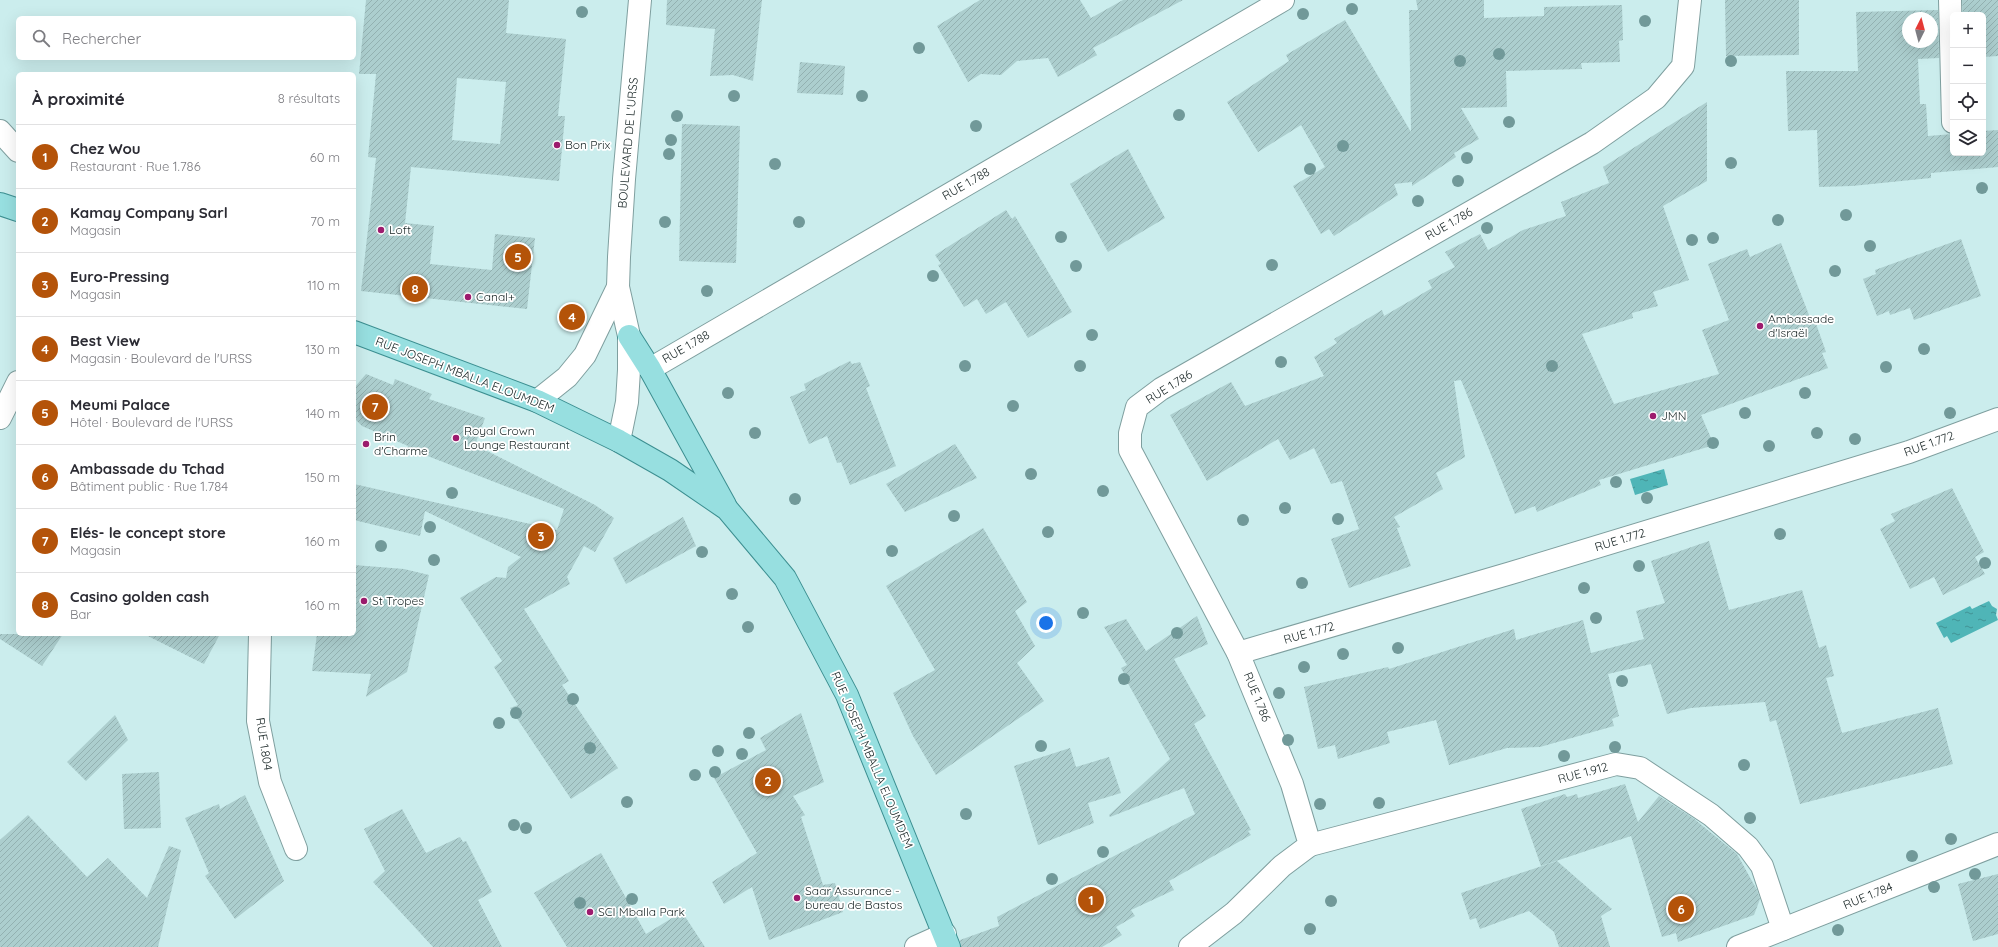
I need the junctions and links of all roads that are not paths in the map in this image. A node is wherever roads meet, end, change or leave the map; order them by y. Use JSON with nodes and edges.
{"nodes":[{"id":1,"x":640,"y":0,"type":"edge"},
{"id":2,"x":1283,"y":0,"type":"edge"},
{"id":3,"x":1690,"y":0,"type":"edge"},
{"id":4,"x":1950,"y":0,"type":"edge"},
{"id":5,"x":1256,"y":6,"type":"edge"},
{"id":6,"x":1953,"y":120,"type":"edge"},
{"id":7,"x":0,"y":131,"type":"edge"},
{"id":8,"x":16,"y":149,"type":"edge"},
{"id":9,"x":0,"y":204,"type":"edge"},
{"id":10,"x":16,"y":209,"type":"edge"},
{"id":11,"x":618,"y":287,"type":"junction"},
{"id":12,"x":356,"y":334,"type":"edge"},
{"id":13,"x":629,"y":336,"type":"junction"},
{"id":14,"x":650,"y":369,"type":"junction"},
{"id":15,"x":16,"y":386,"type":"edge"},
{"id":16,"x":537,"y":401,"type":"junction"},
{"id":17,"x":0,"y":418,"type":"edge"},
{"id":18,"x":1998,"y":419,"type":"edge"},
{"id":19,"x":619,"y":441,"type":"junction"},
{"id":20,"x":728,"y":509,"type":"junction"},
{"id":21,"x":260,"y":636,"type":"edge"},
{"id":22,"x":1238,"y":653,"type":"junction"},
{"id":23,"x":1998,"y":844,"type":"edge"},
{"id":24,"x":1310,"y":845,"type":"junction"},
{"id":25,"x":296,"y":849,"type":"dead end"},
{"id":26,"x":1783,"y":929,"type":"junction"},
{"id":27,"x":947,"y":940,"type":"edge"},
{"id":28,"x":916,"y":947,"type":"edge"},
{"id":29,"x":1190,"y":947,"type":"edge"},
{"id":30,"x":1738,"y":947,"type":"edge"}],
"edges":[{"from":1,"to":11,"type":"street","name":"BOULEVARD DE L'URSS"},
{"from":2,"to":5,"type":"street","name":"RUE 1.788"},
{"from":3,"to":22,"type":"street","name":"RUE 1.786"},
{"from":4,"to":6,"type":"street"},
{"from":5,"to":14,"type":"street","name":"RUE 1.788"},
{"from":7,"to":8,"type":"street"},
{"from":9,"to":10,"type":"main road"},
{"from":11,"to":13,"type":"street"},
{"from":11,"to":16,"type":"street"},
{"from":12,"to":16,"type":"main road","name":"RUE JOSEPH MBALLA ELOUMDEM"},
{"from":13,"to":14,"type":"main road"},
{"from":13,"to":19,"type":"street"},
{"from":14,"to":20,"type":"main road"},
{"from":15,"to":17,"type":"street"},
{"from":16,"to":19,"type":"main road","name":"RUE JOSEPH MBALLA ELOUMDEM"},
{"from":18,"to":22,"type":"street","name":"RUE 1.772"},
{"from":19,"to":20,"type":"main road","name":"RUE JOSEPH MBALLA ELOUMDEM"},
{"from":20,"to":27,"type":"main road","name":"RUE JOSEPH MBALLA ELOUMDEM"},
{"from":21,"to":25,"type":"street","name":"RUE 1.804"},
{"from":22,"to":24,"type":"street","name":"RUE 1.786"},
{"from":23,"to":26,"type":"street","name":"RUE 1.784"},
{"from":24,"to":26,"type":"street","name":"RUE 1.912"},
{"from":24,"to":29,"type":"street"},
{"from":26,"to":30,"type":"street","name":"RUE 1.784"},
{"from":27,"to":28,"type":"street"}]}
